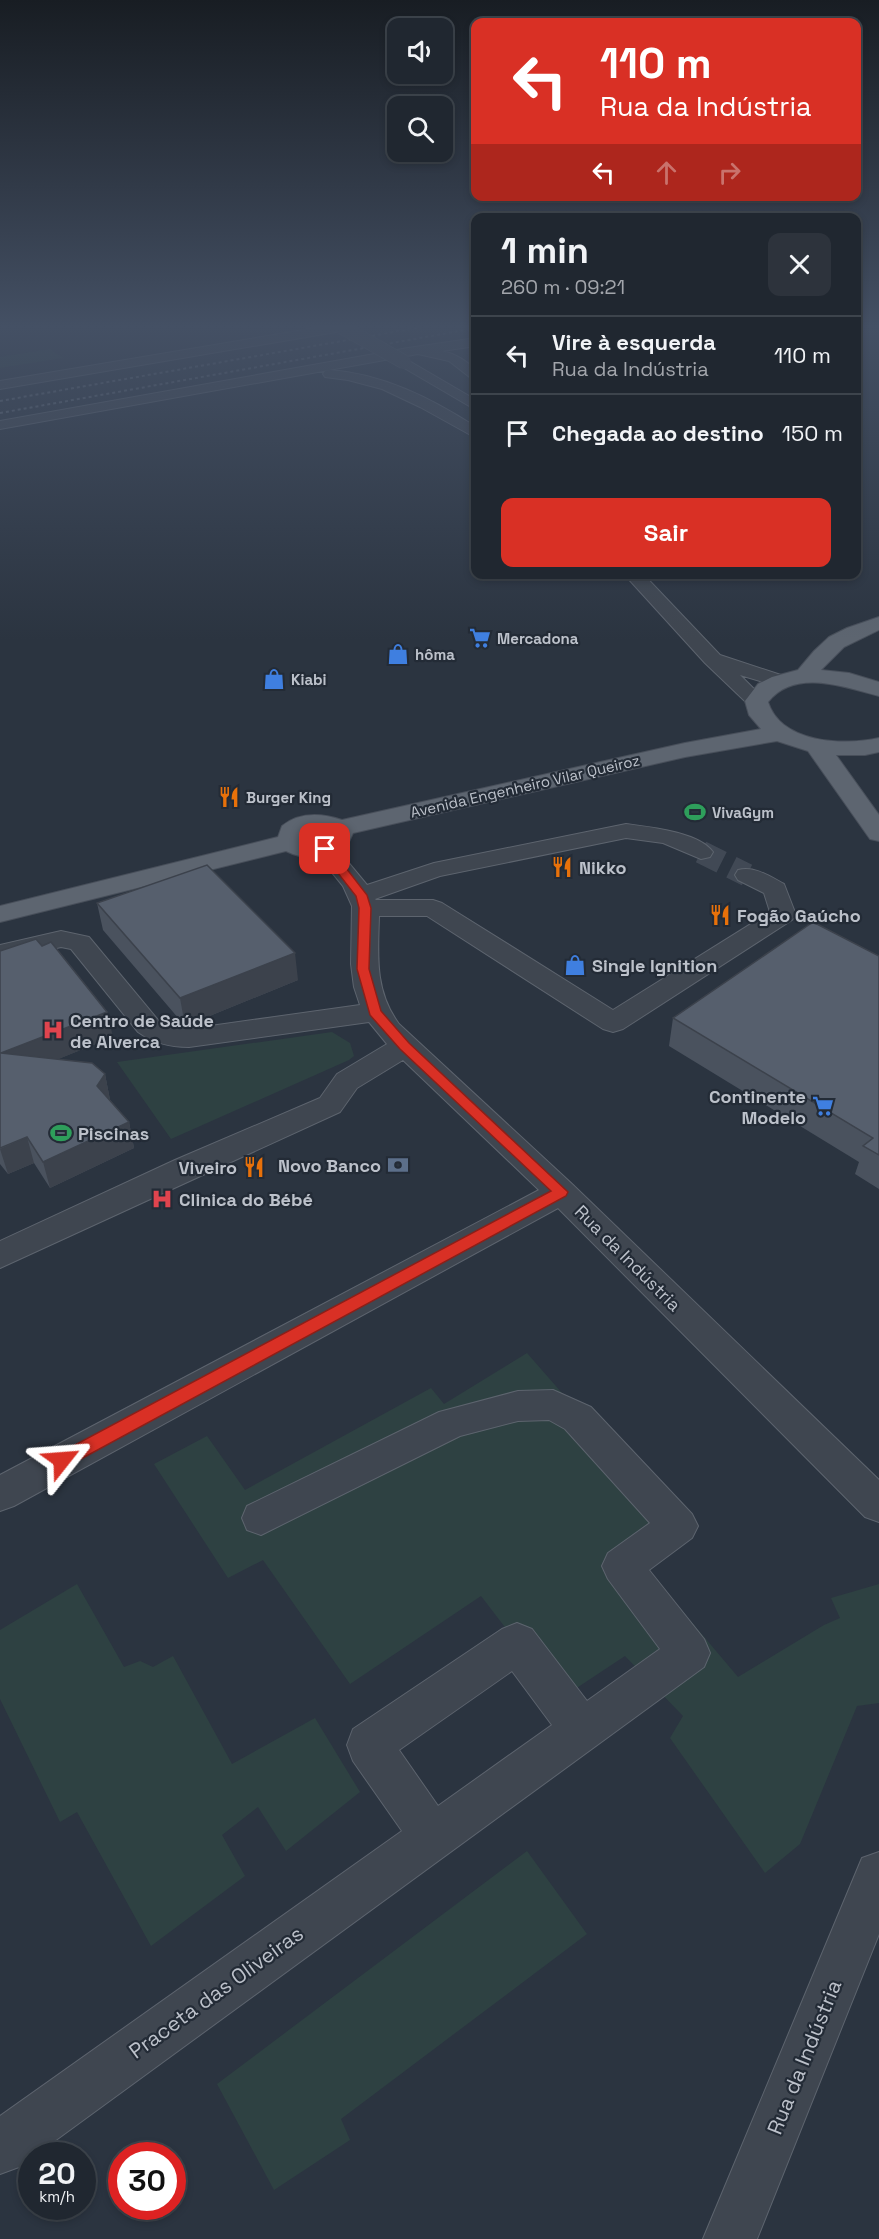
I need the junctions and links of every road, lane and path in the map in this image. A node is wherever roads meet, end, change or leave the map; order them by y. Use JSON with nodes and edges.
{"nodes":[{"id":1,"x":638,"y":579,"type":"edge"},
{"id":2,"x":879,"y":623,"type":"edge"},
{"id":3,"x":879,"y":636,"type":"edge"},
{"id":4,"x":712,"y":659,"type":"junction"},
{"id":5,"x":805,"y":676,"type":"junction"},
{"id":6,"x":780,"y":681,"type":"junction"},
{"id":7,"x":870,"y":685,"type":"edge"},
{"id":8,"x":757,"y":707,"type":"junction"},
{"id":9,"x":780,"y":733,"type":"junction"},
{"id":10,"x":712,"y":744,"type":"junction"},
{"id":11,"x":817,"y":746,"type":"junction"},
{"id":12,"x":877,"y":746,"type":"edge"},
{"id":13,"x":879,"y":805,"type":"edge"},
{"id":14,"x":879,"y":833,"type":"edge"},
{"id":15,"x":331,"y":839,"type":"junction"},
{"id":16,"x":701,"y":852,"type":"tunnel mouth"},
{"id":17,"x":434,"y":870,"type":"junction"},
{"id":18,"x":747,"y":875,"type":"tunnel mouth"},
{"id":19,"x":363,"y":902,"type":"junction"},
{"id":20,"x":433,"y":908,"type":"junction"},
{"id":21,"x":0,"y":914,"type":"edge"},
{"id":22,"x":0,"y":953,"type":"edge"},
{"id":23,"x":375,"y":1012,"type":"junction"},
{"id":24,"x":405,"y":1046,"type":"junction"},
{"id":25,"x":561,"y":1192,"type":"junction"},
{"id":26,"x":0,"y":1255,"type":"edge"},
{"id":27,"x":0,"y":1494,"type":"edge"},
{"id":28,"x":879,"y":1505,"type":"edge"},
{"id":29,"x":261,"y":1518,"type":"dead end"},
{"id":30,"x":582,"y":1730,"type":"junction"},
{"id":31,"x":433,"y":1837,"type":"junction"},
{"id":32,"x":879,"y":1875,"type":"edge"},
{"id":33,"x":0,"y":2148,"type":"edge"},
{"id":34,"x":730,"y":2239,"type":"edge"}],
"edges":[{"from":1,"to":4,"type":"street"},
{"from":2,"to":5,"type":"main road"},
{"from":3,"to":7,"type":"main road"},
{"from":4,"to":6,"type":"street"},
{"from":4,"to":8,"type":"street"},
{"from":5,"to":6,"type":"main road"},
{"from":5,"to":7,"type":"main road"},
{"from":6,"to":8,"type":"main road","name":"Avenida Engenheiro Vilar Queiroz"},
{"from":8,"to":9,"type":"main road"},
{"from":8,"to":10,"type":"main road","name":"Avenida Engenheiro Vilar Queiroz"},
{"from":9,"to":10,"type":"main road","name":"Avenida Engenheiro Vilar Queiroz"},
{"from":9,"to":11,"type":"main road"},
{"from":10,"to":15,"type":"main road","name":"Avenida Engenheiro Vilar Queiroz"},
{"from":11,"to":12,"type":"main road"},
{"from":11,"to":14,"type":"main road"},
{"from":12,"to":13,"type":"main road"},
{"from":15,"to":19,"type":"street"},
{"from":15,"to":21,"type":"main road","name":"Avenida Engenheiro Vilar Queiroz"},
{"from":16,"to":17,"type":"street"},
{"from":17,"to":19,"type":"street"},
{"from":17,"to":20,"type":"street"},
{"from":18,"to":20,"type":"street"},
{"from":19,"to":20,"type":"street"},
{"from":19,"to":23,"type":"street","name":"Rua da Indústria"},
{"from":22,"to":23,"type":"street"},
{"from":23,"to":24,"type":"street","name":"Rua da Indústria"},
{"from":24,"to":25,"type":"street","name":"Rua da Indústria"},
{"from":24,"to":26,"type":"street"},
{"from":25,"to":27,"type":"street"},
{"from":25,"to":28,"type":"street","name":"Rua da Indústria"},
{"from":29,"to":30,"type":"street","name":"Praceta das Oliveiras"},
{"from":30,"to":31,"type":"street","name":"Praceta das Oliveiras"},
{"from":30,"to":31,"type":"street"},
{"from":31,"to":33,"type":"street","name":"Praceta das Oliveiras"},
{"from":32,"to":34,"type":"street","name":"Rua da Indústria"}]}
